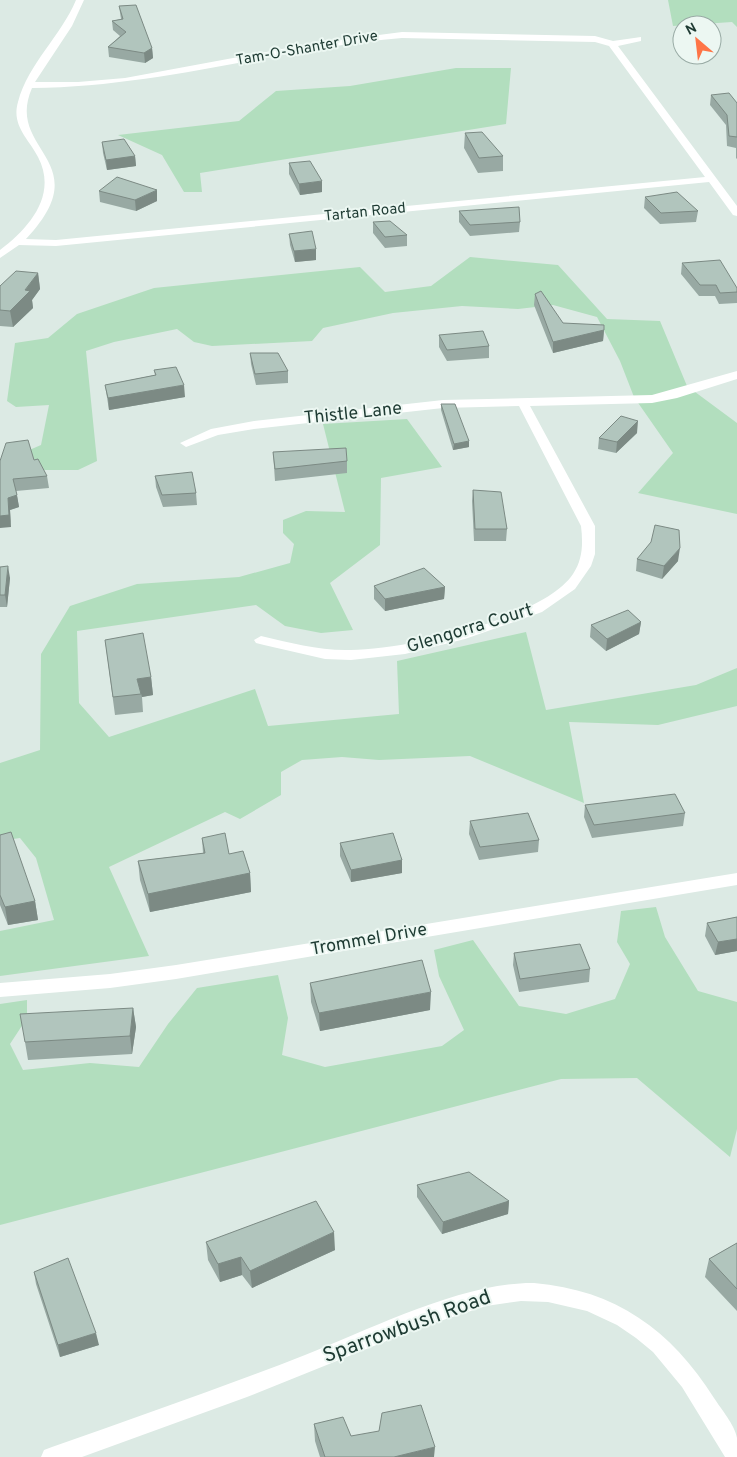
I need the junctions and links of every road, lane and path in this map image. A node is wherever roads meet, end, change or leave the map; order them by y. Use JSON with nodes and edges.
{"nodes":[{"id":1,"x":80,"y":0,"type":"edge"},
{"id":2,"x":638,"y":39,"type":"dead end"},
{"id":3,"x":613,"y":44,"type":"junction"},
{"id":4,"x":31,"y":85,"type":"junction"},
{"id":5,"x":712,"y":179,"type":"junction"},
{"id":6,"x":737,"y":212,"type":"edge"},
{"id":7,"x":18,"y":242,"type":"junction"},
{"id":8,"x":0,"y":255,"type":"edge"},
{"id":9,"x":737,"y":375,"type":"edge"},
{"id":10,"x":522,"y":402,"type":"junction"},
{"id":11,"x":186,"y":443,"type":"dead end"},
{"id":12,"x":261,"y":640,"type":"dead end"},
{"id":13,"x":737,"y":879,"type":"edge"},
{"id":14,"x":0,"y":990,"type":"edge"},
{"id":15,"x":52,"y":1457,"type":"edge"},
{"id":16,"x":737,"y":1457,"type":"edge"}],
"edges":[{"from":1,"to":4,"type":"street"},
{"from":2,"to":3,"type":"street","name":"Tam-O-Shanter Drive"},
{"from":3,"to":4,"type":"street","name":"Tam-O-Shanter Drive"},
{"from":3,"to":5,"type":"street"},
{"from":4,"to":7,"type":"street"},
{"from":5,"to":6,"type":"street"},
{"from":5,"to":7,"type":"street","name":"Tartan Road"},
{"from":7,"to":8,"type":"street"},
{"from":9,"to":10,"type":"street"},
{"from":10,"to":11,"type":"street","name":"Thistle Lane"},
{"from":10,"to":12,"type":"street","name":"Glengorra Court"},
{"from":13,"to":14,"type":"street","name":"Trommel Drive"},
{"from":15,"to":16,"type":"street","name":"Sparrowbush Road"}]}
